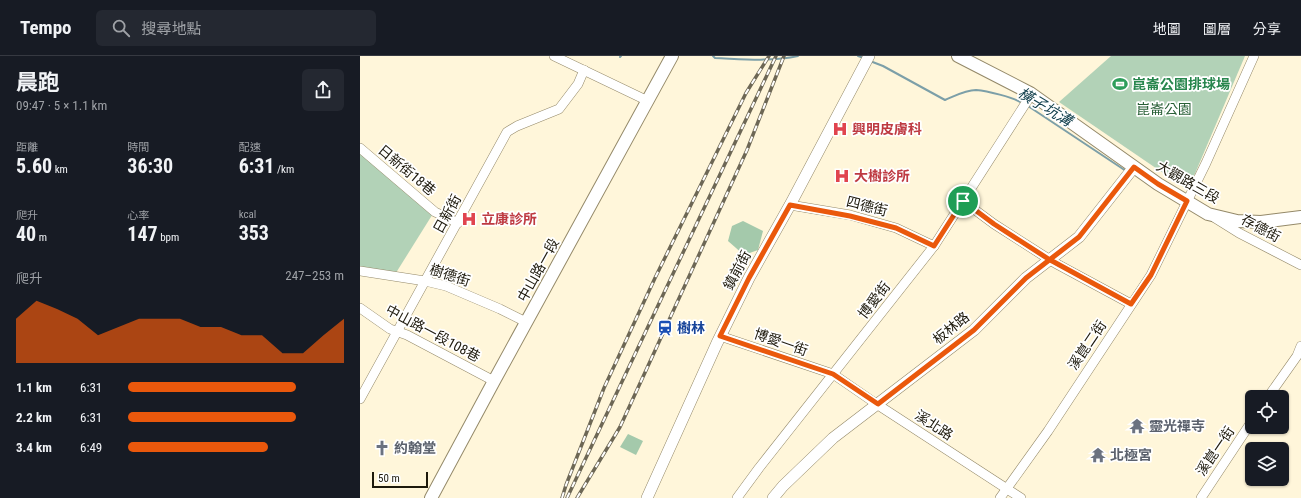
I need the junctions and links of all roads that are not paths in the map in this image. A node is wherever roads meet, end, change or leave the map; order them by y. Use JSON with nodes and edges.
{"nodes":[{"id":1,"x":554,"y":56,"type":"edge"},
{"id":2,"x":672,"y":56,"type":"edge"},
{"id":3,"x":958,"y":56,"type":"edge"},
{"id":4,"x":1254,"y":56,"type":"edge"},
{"id":5,"x":868,"y":59,"type":"edge"},
{"id":6,"x":584,"y":70,"type":"junction"},
{"id":7,"x":1030,"y":96,"type":"junction"},
{"id":8,"x":648,"y":101,"type":"junction"},
{"id":9,"x":360,"y":148,"type":"edge"},
{"id":10,"x":1134,"y":167,"type":"junction"},
{"id":11,"x":963,"y":201,"type":"junction"},
{"id":12,"x":1187,"y":201,"type":"junction"},
{"id":13,"x":790,"y":205,"type":"junction"},
{"id":14,"x":1208,"y":214,"type":"junction"},
{"id":15,"x":1301,"y":217,"type":"edge"},
{"id":16,"x":458,"y":223,"type":"junction"},
{"id":17,"x":934,"y":246,"type":"junction"},
{"id":18,"x":1050,"y":260,"type":"junction"},
{"id":19,"x":1301,"y":265,"type":"edge"},
{"id":20,"x":360,"y":271,"type":"edge"},
{"id":21,"x":425,"y":281,"type":"junction"},
{"id":22,"x":1131,"y":304,"type":"junction"},
{"id":23,"x":360,"y":308,"type":"edge"},
{"id":24,"x":526,"y":322,"type":"junction"},
{"id":25,"x":398,"y":332,"type":"junction"},
{"id":26,"x":720,"y":336,"type":"junction"},
{"id":27,"x":1301,"y":346,"type":"edge"},
{"id":28,"x":1299,"y":357,"type":"edge"},
{"id":29,"x":833,"y":374,"type":"junction"},
{"id":30,"x":494,"y":380,"type":"junction"},
{"id":31,"x":1273,"y":390,"type":"edge"},
{"id":32,"x":360,"y":399,"type":"edge"},
{"id":33,"x":878,"y":404,"type":"junction"},
{"id":34,"x":1245,"y":431,"type":"edge"},
{"id":35,"x":1007,"y":489,"type":"junction"},
{"id":36,"x":431,"y":498,"type":"edge"},
{"id":37,"x":647,"y":498,"type":"edge"},
{"id":38,"x":737,"y":498,"type":"edge"},
{"id":39,"x":773,"y":498,"type":"edge"},
{"id":40,"x":1000,"y":498,"type":"edge"},
{"id":41,"x":1021,"y":498,"type":"edge"},
{"id":42,"x":1201,"y":498,"type":"edge"}],
"edges":[{"from":1,"to":6,"type":"street"},
{"from":2,"to":8,"type":"main road","name":"中山路一段"},
{"from":3,"to":7,"type":"main road","name":"大觀路三段"},
{"from":4,"to":12,"type":"street","name":"溪崑二街"},
{"from":5,"to":13,"type":"street","name":"鎮前街"},
{"from":6,"to":8,"type":"street"},
{"from":6,"to":16,"type":"street","name":"日新街"},
{"from":7,"to":10,"type":"main road","name":"大觀路三段"},
{"from":7,"to":11,"type":"street","name":"博愛街"},
{"from":8,"to":24,"type":"main road","name":"中山路一段"},
{"from":9,"to":16,"type":"street","name":"日新街18巷"},
{"from":10,"to":12,"type":"main road","name":"大觀路三段"},
{"from":10,"to":18,"type":"street","name":"板林路"},
{"from":11,"to":17,"type":"street","name":"博愛街"},
{"from":11,"to":18,"type":"street"},
{"from":12,"to":14,"type":"main road","name":"大觀路三段"},
{"from":12,"to":22,"type":"street","name":"溪崑二街"},
{"from":13,"to":17,"type":"street","name":"四德街"},
{"from":13,"to":26,"type":"street","name":"鎮前街"},
{"from":14,"to":15,"type":"main road","name":"大觀路三段"},
{"from":14,"to":19,"type":"street","name":"存德街"},
{"from":16,"to":21,"type":"street","name":"日新街"},
{"from":17,"to":29,"type":"street","name":"博愛街"},
{"from":18,"to":22,"type":"street"},
{"from":18,"to":33,"type":"street","name":"板林路"},
{"from":20,"to":21,"type":"street","name":"樹德街"},
{"from":21,"to":24,"type":"street","name":"樹德街"},
{"from":21,"to":25,"type":"street","name":"日新街"},
{"from":22,"to":35,"type":"street","name":"溪崑二街"},
{"from":23,"to":25,"type":"street","name":"中山路一段108巷"},
{"from":24,"to":30,"type":"main road","name":"中山路一段"},
{"from":25,"to":30,"type":"street","name":"中山路一段108巷"},
{"from":25,"to":32,"type":"street","name":"日新街"},
{"from":26,"to":29,"type":"street","name":"博愛一街"},
{"from":26,"to":37,"type":"street","name":"鎮前街"},
{"from":27,"to":28,"type":"street"},
{"from":28,"to":31,"type":"street"},
{"from":29,"to":33,"type":"street","name":"溪北路"},
{"from":29,"to":38,"type":"street","name":"博愛街"},
{"from":30,"to":36,"type":"main road","name":"中山路一段"},
{"from":33,"to":35,"type":"street","name":"溪北路"},
{"from":33,"to":39,"type":"street","name":"板林路"},
{"from":34,"to":42,"type":"street","name":"溪崑一街"},
{"from":35,"to":40,"type":"street","name":"溪崑二街"},
{"from":35,"to":41,"type":"street","name":"溪北路"}]}
